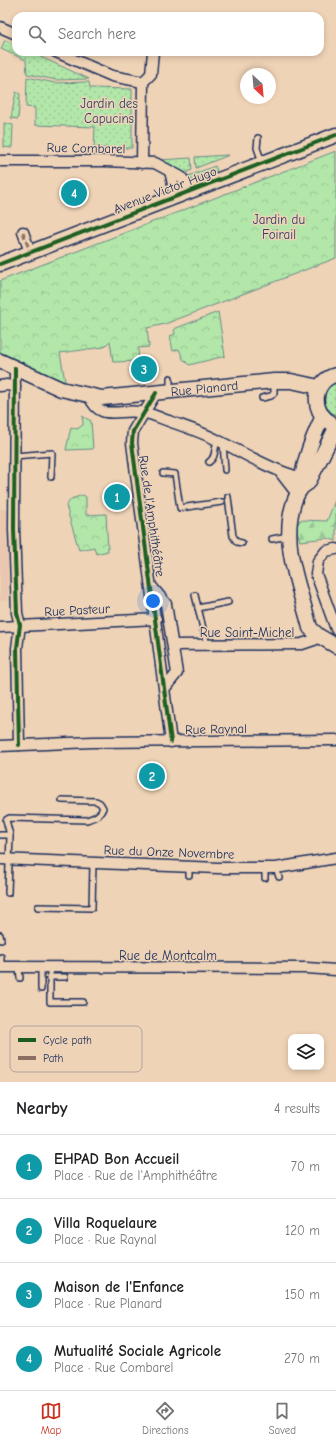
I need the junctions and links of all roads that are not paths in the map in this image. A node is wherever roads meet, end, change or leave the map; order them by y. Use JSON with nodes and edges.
{"nodes":[{"id":1,"x":0,"y":27,"type":"edge"},
{"id":2,"x":12,"y":32,"type":"edge"},
{"id":3,"x":65,"y":56,"type":"edge"},
{"id":4,"x":153,"y":56,"type":"edge"},
{"id":5,"x":143,"y":82,"type":"junction"},
{"id":6,"x":336,"y":135,"type":"edge"},
{"id":7,"x":258,"y":138,"type":"dead end"},
{"id":8,"x":0,"y":161,"type":"edge"},
{"id":9,"x":142,"y":163,"type":"junction"},
{"id":10,"x":263,"y":163,"type":"junction"},
{"id":11,"x":170,"y":172,"type":"junction"},
{"id":12,"x":192,"y":190,"type":"junction"},
{"id":13,"x":175,"y":197,"type":"junction"},
{"id":14,"x":23,"y":232,"type":"dead end"},
{"id":15,"x":30,"y":252,"type":"junction"},
{"id":16,"x":0,"y":264,"type":"edge"},
{"id":17,"x":0,"y":361,"type":"edge"},
{"id":18,"x":15,"y":368,"type":"junction"},
{"id":19,"x":336,"y":375,"type":"edge"},
{"id":20,"x":0,"y":386,"type":"edge"},
{"id":21,"x":15,"y":387,"type":"junction"},
{"id":22,"x":274,"y":387,"type":"junction"},
{"id":23,"x":319,"y":387,"type":"junction"},
{"id":24,"x":166,"y":388,"type":"junction"},
{"id":25,"x":89,"y":396,"type":"junction"},
{"id":26,"x":262,"y":398,"type":"dead end"},
{"id":27,"x":145,"y":413,"type":"junction"},
{"id":28,"x":323,"y":416,"type":"junction"},
{"id":29,"x":336,"y":424,"type":"edge"},
{"id":30,"x":336,"y":428,"type":"edge"},
{"id":31,"x":220,"y":441,"type":"junction"},
{"id":32,"x":14,"y":456,"type":"junction"},
{"id":33,"x":209,"y":462,"type":"dead end"},
{"id":34,"x":225,"y":470,"type":"dead end"},
{"id":35,"x":309,"y":470,"type":"junction"},
{"id":36,"x":163,"y":473,"type":"dead end"},
{"id":37,"x":51,"y":477,"type":"dead end"},
{"id":38,"x":299,"y":490,"type":"junction"},
{"id":39,"x":228,"y":497,"type":"dead end"},
{"id":40,"x":222,"y":502,"type":"dead end"},
{"id":41,"x":289,"y":536,"type":"junction"},
{"id":42,"x":272,"y":539,"type":"dead end"},
{"id":43,"x":242,"y":543,"type":"dead end"},
{"id":44,"x":336,"y":549,"type":"edge"},
{"id":45,"x":152,"y":587,"type":"junction"},
{"id":46,"x":195,"y":595,"type":"dead end"},
{"id":47,"x":228,"y":602,"type":"dead end"},
{"id":48,"x":198,"y":608,"type":"junction"},
{"id":49,"x":156,"y":619,"type":"junction"},
{"id":50,"x":20,"y":626,"type":"junction"},
{"id":51,"x":0,"y":627,"type":"edge"},
{"id":52,"x":336,"y":629,"type":"edge"},
{"id":53,"x":328,"y":639,"type":"edge"},
{"id":54,"x":206,"y":644,"type":"junction"},
{"id":55,"x":173,"y":645,"type":"junction"},
{"id":56,"x":165,"y":688,"type":"junction"},
{"id":57,"x":336,"y":740,"type":"edge"},
{"id":58,"x":171,"y":742,"type":"junction"},
{"id":59,"x":19,"y":745,"type":"junction"},
{"id":60,"x":0,"y":746,"type":"edge"},
{"id":61,"x":62,"y":800,"type":"dead end"},
{"id":62,"x":0,"y":835,"type":"edge"},
{"id":63,"x":10,"y":835,"type":"junction"},
{"id":64,"x":336,"y":858,"type":"edge"},
{"id":65,"x":5,"y":859,"type":"edge"},
{"id":66,"x":93,"y":862,"type":"junction"},
{"id":67,"x":8,"y":893,"type":"dead end"},
{"id":68,"x":38,"y":907,"type":"dead end"},
{"id":69,"x":0,"y":964,"type":"edge"},
{"id":70,"x":19,"y":967,"type":"junction"},
{"id":71,"x":336,"y":970,"type":"edge"},
{"id":72,"x":47,"y":971,"type":"junction"},
{"id":73,"x":65,"y":977,"type":"dead end"},
{"id":74,"x":20,"y":978,"type":"dead end"},
{"id":75,"x":41,"y":989,"type":"dead end"},
{"id":76,"x":83,"y":1002,"type":"dead end"}],
"edges":[{"from":1,"to":2,"type":"street"},
{"from":3,"to":5,"type":"street"},
{"from":4,"to":5,"type":"street"},
{"from":5,"to":9,"type":"street"},
{"from":6,"to":10,"type":"main road","name":"Avenue Victor Hugo"},
{"from":7,"to":10,"type":"lane"},
{"from":8,"to":9,"type":"street","name":"Rue Combarel"},
{"from":9,"to":11,"type":"street","name":"Rue Combarel"},
{"from":10,"to":12,"type":"main road","name":"Avenue Victor Hugo"},
{"from":11,"to":12,"type":"street","name":"Rue Combarel"},
{"from":11,"to":13,"type":"street"},
{"from":12,"to":13,"type":"main road","name":"Avenue Victor Hugo"},
{"from":13,"to":15,"type":"main road","name":"Avenue Victor Hugo"},
{"from":14,"to":15,"type":"street"},
{"from":15,"to":16,"type":"main road","name":"Avenue Victor Hugo"},
{"from":17,"to":18,"type":"main road","name":"Rue Planard"},
{"from":18,"to":21,"type":"street"},
{"from":18,"to":25,"type":"main road","name":"Rue Planard"},
{"from":19,"to":23,"type":"main road"},
{"from":20,"to":21,"type":"street"},
{"from":21,"to":32,"type":"street"},
{"from":22,"to":23,"type":"main road","name":"Rue Planard"},
{"from":22,"to":24,"type":"main road","name":"Rue Planard"},
{"from":22,"to":26,"type":"lane"},
{"from":23,"to":28,"type":"main road"},
{"from":24,"to":25,"type":"main road","name":"Rue Planard"},
{"from":24,"to":27,"type":"street","name":"Rue de l'Amphithéâtre"},
{"from":25,"to":27,"type":"street"},
{"from":27,"to":31,"type":"street"},
{"from":27,"to":45,"type":"street","name":"Rue de l'Amphithéâtre"},
{"from":28,"to":29,"type":"main road"},
{"from":28,"to":35,"type":"main road"},
{"from":30,"to":35,"type":"main road"},
{"from":31,"to":33,"type":"lane"},
{"from":31,"to":34,"type":"lane"},
{"from":31,"to":38,"type":"street"},
{"from":32,"to":37,"type":"lane"},
{"from":32,"to":50,"type":"street"},
{"from":35,"to":38,"type":"main road"},
{"from":36,"to":40,"type":"lane"},
{"from":38,"to":41,"type":"main road"},
{"from":39,"to":43,"type":"lane"},
{"from":41,"to":42,"type":"lane"},
{"from":41,"to":53,"type":"main road"},
{"from":44,"to":52,"type":"street"},
{"from":45,"to":49,"type":"street","name":"Rue de l'Amphithéâtre"},
{"from":45,"to":55,"type":"street"},
{"from":46,"to":48,"type":"lane"},
{"from":47,"to":48,"type":"lane"},
{"from":48,"to":54,"type":"lane"},
{"from":49,"to":50,"type":"street","name":"Rue Pasteur"},
{"from":49,"to":56,"type":"street","name":"Rue de l'Amphithéâtre"},
{"from":50,"to":51,"type":"street","name":"Rue Pasteur"},
{"from":50,"to":59,"type":"street"},
{"from":53,"to":54,"type":"street","name":"Rue Saint-Michel"},
{"from":54,"to":55,"type":"street","name":"Rue Saint-Michel"},
{"from":55,"to":56,"type":"street"},
{"from":56,"to":58,"type":"street","name":"Rue de l'Amphithéâtre"},
{"from":57,"to":58,"type":"street","name":"Rue Raynal"},
{"from":58,"to":59,"type":"street","name":"Rue Raynal"},
{"from":59,"to":60,"type":"street","name":"Rue Raynal"},
{"from":61,"to":63,"type":"lane"},
{"from":62,"to":63,"type":"lane"},
{"from":63,"to":65,"type":"lane"},
{"from":64,"to":66,"type":"street","name":"Rue du Onze Novembre"},
{"from":65,"to":66,"type":"street","name":"Rue du Onze Novembre"},
{"from":65,"to":67,"type":"lane"},
{"from":66,"to":68,"type":"lane"},
{"from":69,"to":70,"type":"street","name":"Rue de Montcalm"},
{"from":70,"to":72,"type":"street","name":"Rue de Montcalm"},
{"from":70,"to":74,"type":"lane"},
{"from":71,"to":72,"type":"street","name":"Rue de Montcalm"},
{"from":72,"to":73,"type":"lane"},
{"from":72,"to":75,"type":"lane"},
{"from":72,"to":76,"type":"lane"}]}
